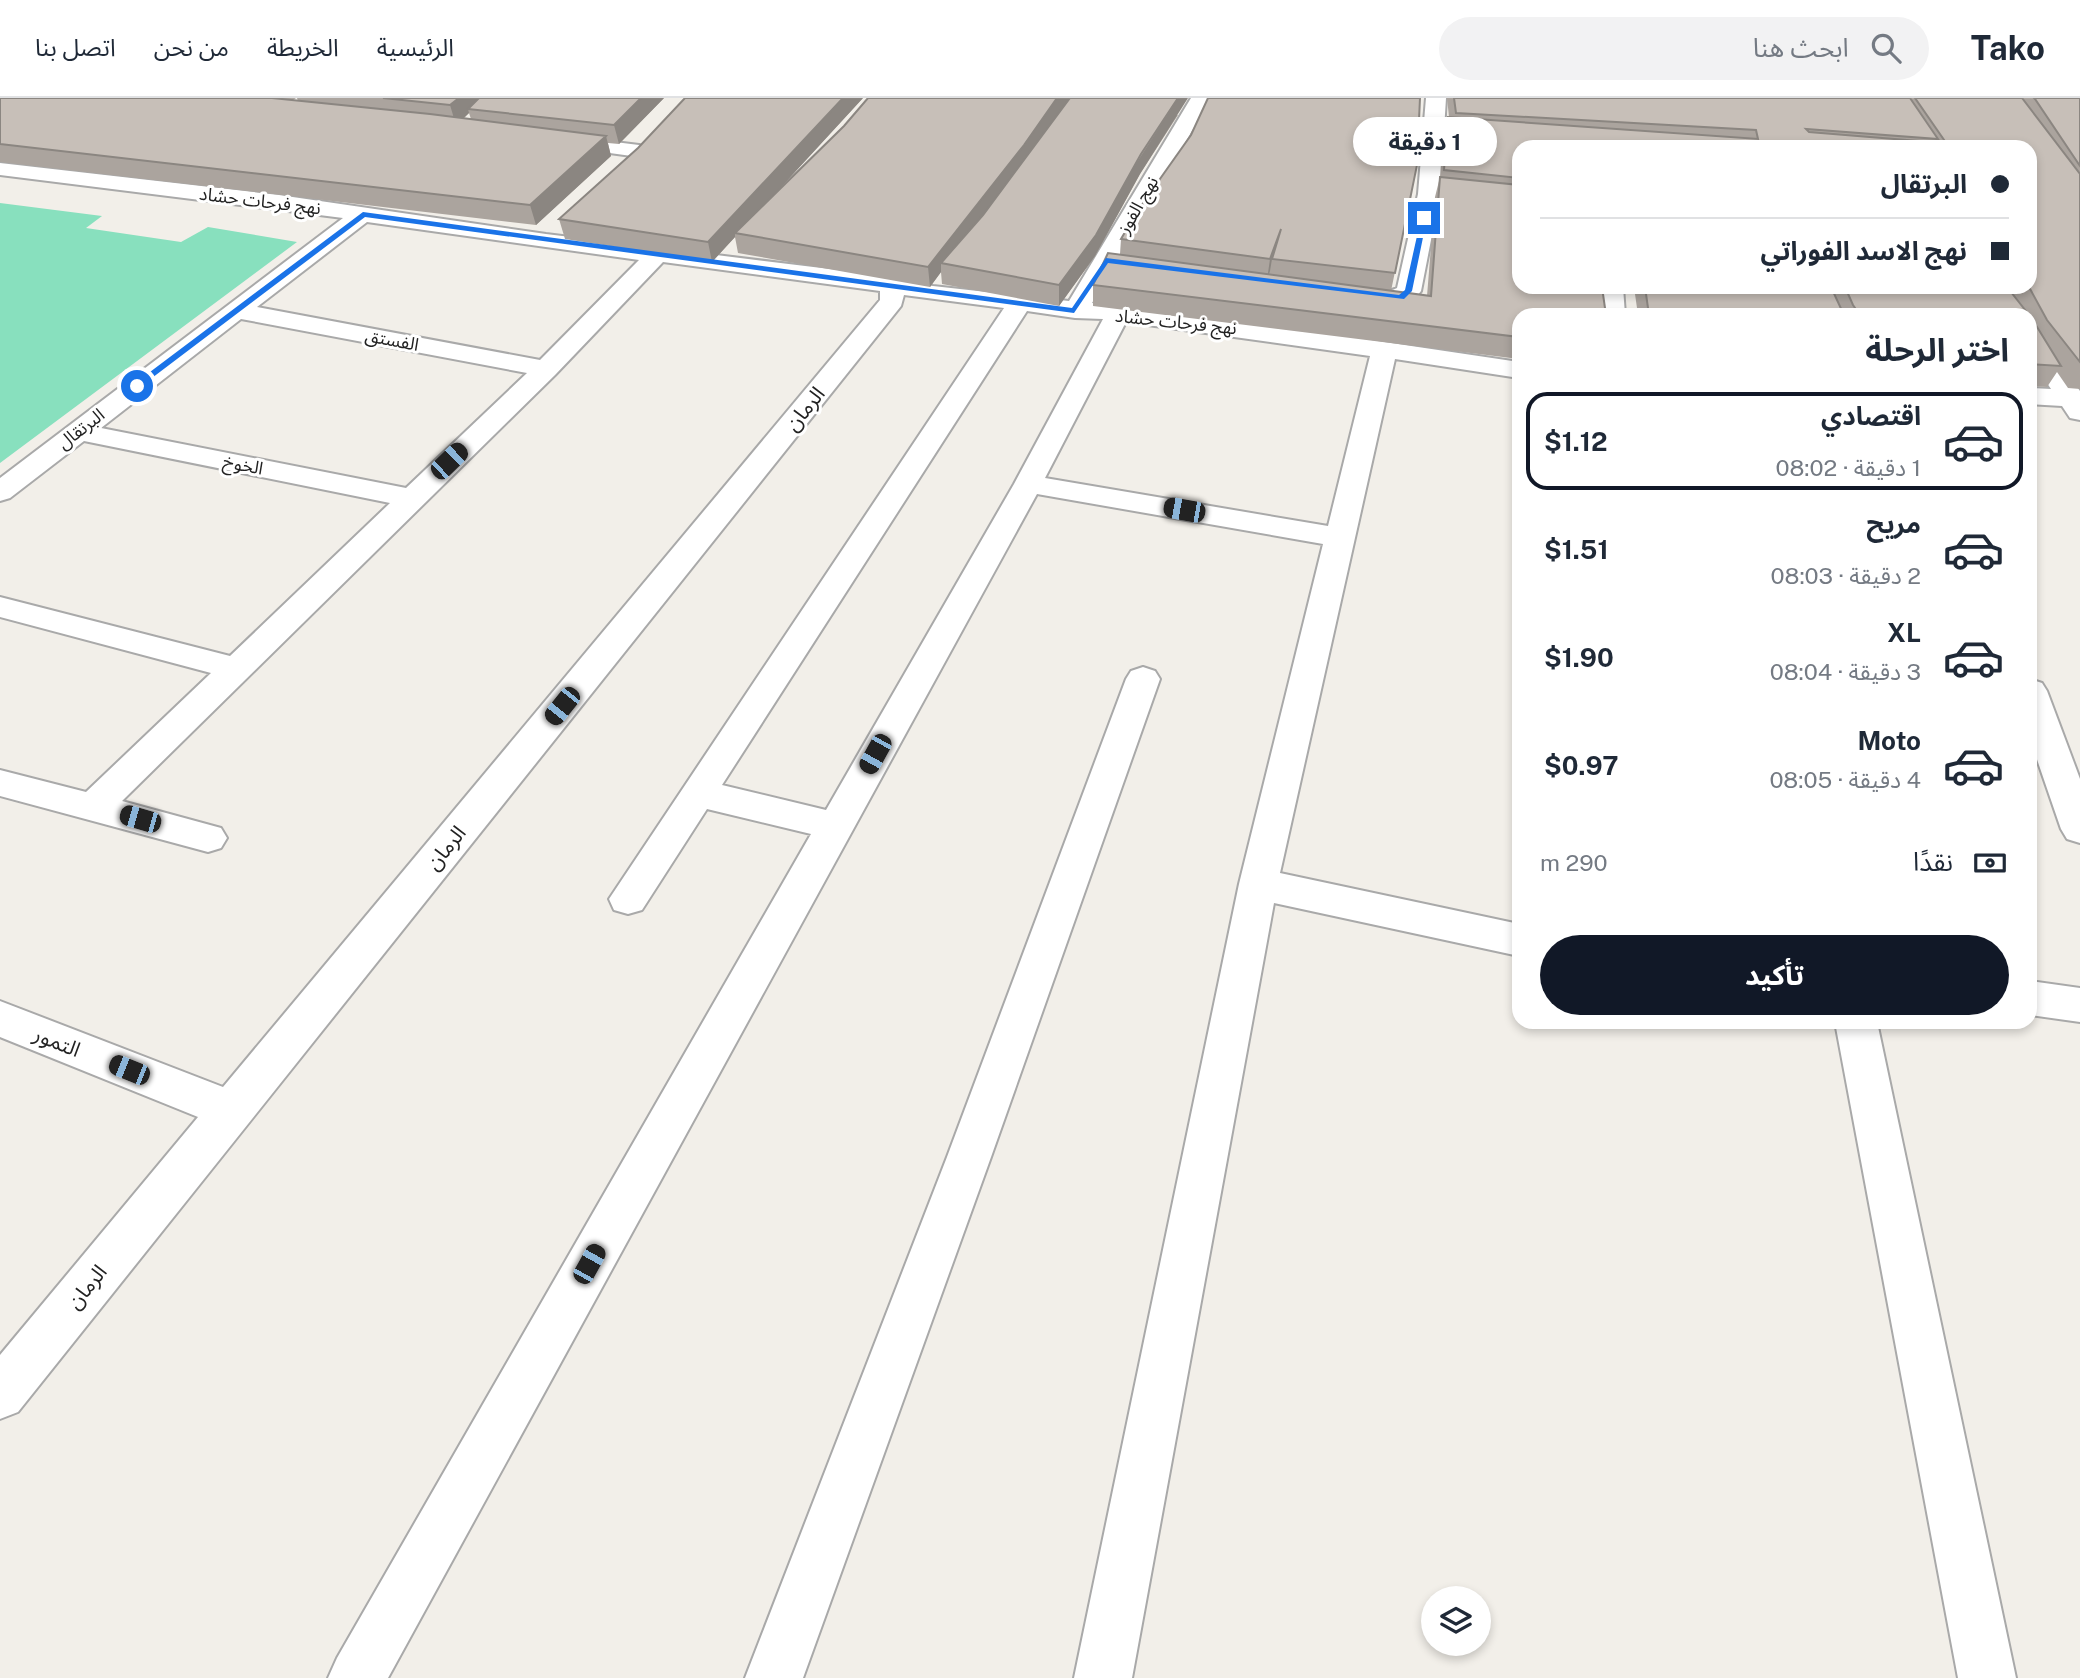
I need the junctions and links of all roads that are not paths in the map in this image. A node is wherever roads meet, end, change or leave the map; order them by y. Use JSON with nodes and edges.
{"nodes":[{"id":1,"x":1201,"y":98,"type":"edge"},
{"id":2,"x":1436,"y":98,"type":"edge"},
{"id":3,"x":1433,"y":133,"type":"junction"},
{"id":4,"x":1459,"y":135,"type":"edge"},
{"id":5,"x":543,"y":139,"type":"edge"},
{"id":6,"x":0,"y":169,"type":"edge"},
{"id":7,"x":620,"y":169,"type":"edge"},
{"id":8,"x":1429,"y":194,"type":"junction"},
{"id":9,"x":1455,"y":196,"type":"edge"},
{"id":10,"x":363,"y":214,"type":"junction"},
{"id":11,"x":565,"y":223,"type":"edge"},
{"id":12,"x":547,"y":241,"type":"junction"},
{"id":13,"x":738,"y":244,"type":"edge"},
{"id":14,"x":657,"y":255,"type":"junction"},
{"id":15,"x":1106,"y":261,"type":"junction"},
{"id":16,"x":720,"y":264,"type":"junction"},
{"id":17,"x":1133,"y":264,"type":"edge"},
{"id":18,"x":949,"y":271,"type":"edge"},
{"id":19,"x":1339,"y":292,"type":"edge"},
{"id":20,"x":933,"y":293,"type":"junction"},
{"id":21,"x":892,"y":294,"type":"junction"},
{"id":22,"x":1019,"y":304,"type":"junction"},
{"id":23,"x":237,"y":311,"type":"junction"},
{"id":24,"x":1074,"y":311,"type":"junction"},
{"id":25,"x":1117,"y":316,"type":"junction"},
{"id":26,"x":2037,"y":349,"type":"edge"},
{"id":27,"x":1384,"y":350,"type":"junction"},
{"id":28,"x":546,"y":369,"type":"junction"},
{"id":29,"x":1512,"y":369,"type":"edge"},
{"id":30,"x":2037,"y":397,"type":"edge"},
{"id":31,"x":2077,"y":403,"type":"edge"},
{"id":32,"x":77,"y":431,"type":"junction"},
{"id":33,"x":1028,"y":484,"type":"junction"},
{"id":34,"x":0,"y":492,"type":"edge"},
{"id":35,"x":410,"y":498,"type":"junction"},
{"id":36,"x":1339,"y":537,"type":"junction"},
{"id":37,"x":0,"y":607,"type":"edge"},
{"id":38,"x":238,"y":669,"type":"junction"},
{"id":39,"x":1143,"y":679,"type":"dead end"},
{"id":40,"x":2037,"y":710,"type":"edge"},
{"id":41,"x":0,"y":783,"type":"edge"},
{"id":42,"x":698,"y":793,"type":"junction"},
{"id":43,"x":95,"y":806,"type":"junction"},
{"id":44,"x":834,"y":826,"type":"junction"},
{"id":45,"x":2080,"y":829,"type":"edge"},
{"id":46,"x":208,"y":838,"type":"dead end"},
{"id":47,"x":1258,"y":884,"type":"junction"},
{"id":48,"x":628,"y":899,"type":"dead end"},
{"id":49,"x":1512,"y":938,"type":"edge"},
{"id":50,"x":2037,"y":999,"type":"edge"},
{"id":51,"x":2080,"y":1005,"type":"edge"},
{"id":52,"x":0,"y":1019,"type":"edge"},
{"id":53,"x":1857,"y":1029,"type":"edge"},
{"id":54,"x":232,"y":1110,"type":"junction"},
{"id":55,"x":0,"y":1394,"type":"edge"},
{"id":56,"x":356,"y":1678,"type":"edge"},
{"id":57,"x":774,"y":1678,"type":"edge"},
{"id":58,"x":1103,"y":1678,"type":"edge"},
{"id":59,"x":1987,"y":1678,"type":"edge"}],
"edges":[{"from":1,"to":15,"type":"street","name":"نهج الفوز"},
{"from":2,"to":3,"type":"street"},
{"from":3,"to":4,"type":"street"},
{"from":3,"to":8,"type":"street"},
{"from":5,"to":7,"type":"street"},
{"from":6,"to":10,"type":"street","name":"نهج فرحات حشاد"},
{"from":8,"to":9,"type":"street"},
{"from":8,"to":19,"type":"street"},
{"from":10,"to":12,"type":"street","name":"نهج فرحات حشاد"},
{"from":10,"to":23,"type":"street","name":"البرتقال"},
{"from":11,"to":12,"type":"street"},
{"from":12,"to":14,"type":"street","name":"نهج فرحات حشاد"},
{"from":13,"to":16,"type":"street"},
{"from":14,"to":16,"type":"street","name":"نهج فرحات حشاد"},
{"from":14,"to":28,"type":"street"},
{"from":15,"to":17,"type":"street"},
{"from":15,"to":24,"type":"street","name":"نهج الفوز"},
{"from":16,"to":21,"type":"street","name":"نهج فرحات حشاد"},
{"from":18,"to":20,"type":"street"},
{"from":20,"to":21,"type":"street","name":"نهج فرحات حشاد"},
{"from":20,"to":22,"type":"street","name":"نهج فرحات حشاد"},
{"from":21,"to":54,"type":"street","name":"الرمان"},
{"from":22,"to":24,"type":"street","name":"نهج فرحات حشاد"},
{"from":22,"to":42,"type":"street"},
{"from":23,"to":28,"type":"street","name":"الفستق"},
{"from":23,"to":32,"type":"street","name":"البرتقال"},
{"from":24,"to":25,"type":"street","name":"نهج فرحات حشاد"},
{"from":25,"to":27,"type":"street","name":"نهج فرحات حشاد"},
{"from":25,"to":33,"type":"street"},
{"from":26,"to":31,"type":"street"},
{"from":27,"to":29,"type":"street","name":"نهج فرحات حشاد"},
{"from":27,"to":36,"type":"street"},
{"from":28,"to":35,"type":"street"},
{"from":30,"to":31,"type":"street"},
{"from":32,"to":34,"type":"street","name":"البرتقال"},
{"from":32,"to":35,"type":"street","name":"الخوخ"},
{"from":33,"to":36,"type":"street"},
{"from":33,"to":44,"type":"street"},
{"from":35,"to":38,"type":"street"},
{"from":36,"to":47,"type":"street"},
{"from":37,"to":38,"type":"street"},
{"from":38,"to":43,"type":"street"},
{"from":39,"to":57,"type":"street"},
{"from":40,"to":45,"type":"street"},
{"from":41,"to":43,"type":"street"},
{"from":42,"to":44,"type":"street"},
{"from":42,"to":48,"type":"street"},
{"from":43,"to":46,"type":"street"},
{"from":44,"to":56,"type":"street"},
{"from":47,"to":49,"type":"street"},
{"from":47,"to":58,"type":"street"},
{"from":50,"to":51,"type":"street"},
{"from":52,"to":54,"type":"street","name":"التمور"},
{"from":53,"to":59,"type":"street"},
{"from":54,"to":55,"type":"street","name":"الرمان"}]}
